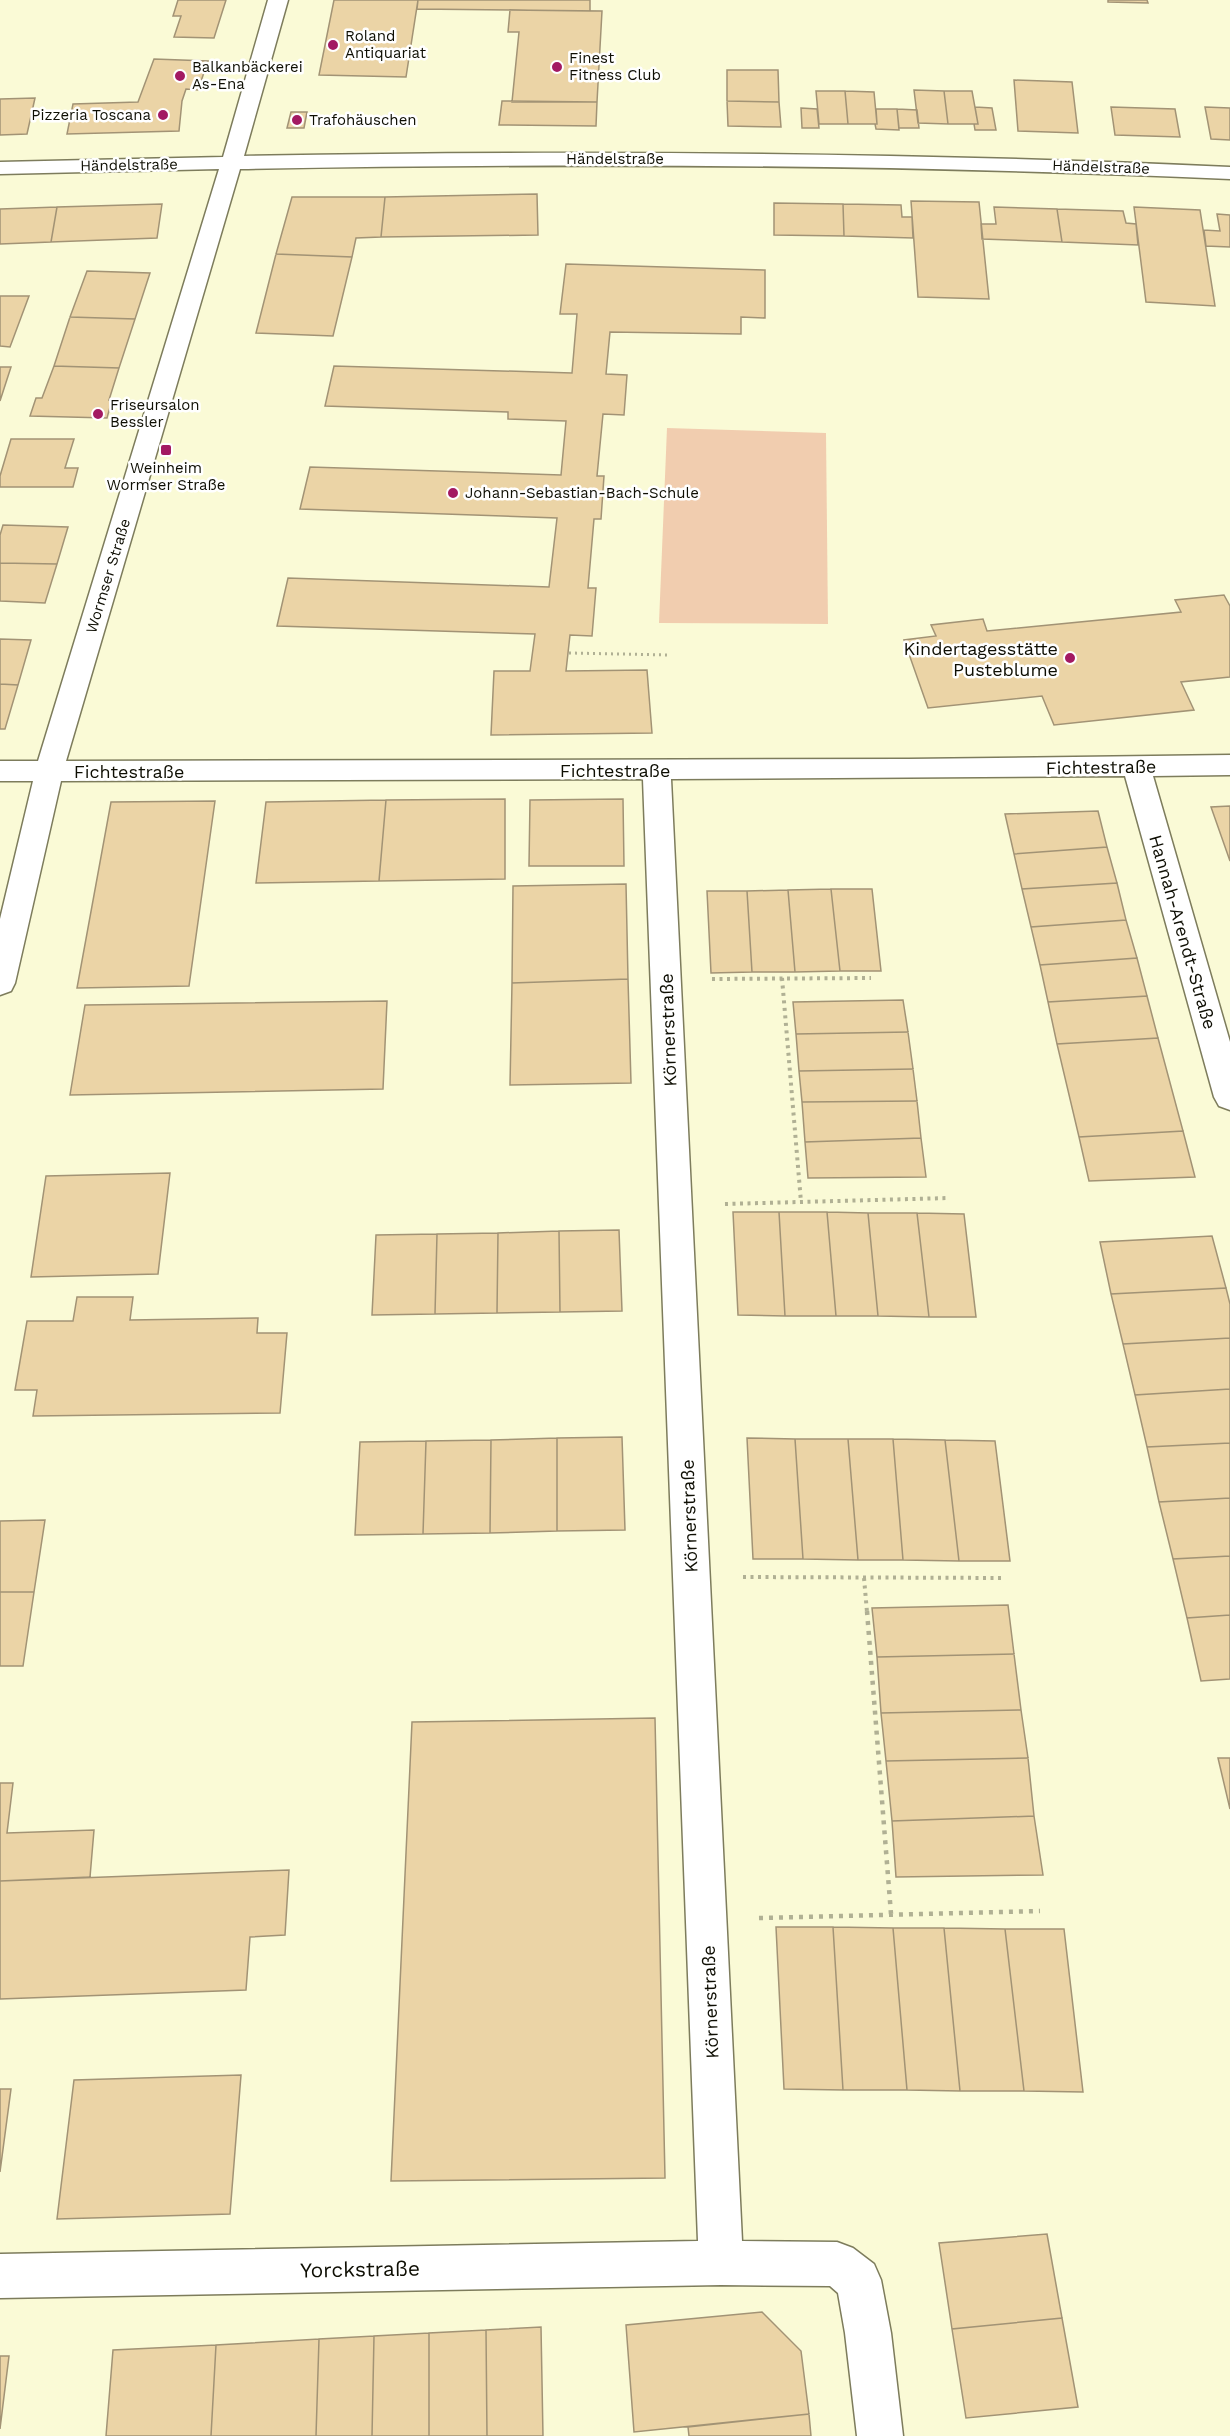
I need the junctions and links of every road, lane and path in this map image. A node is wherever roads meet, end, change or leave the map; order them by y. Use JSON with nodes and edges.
{"nodes":[{"id":1,"x":278,"y":0,"type":"edge"},
{"id":2,"x":232,"y":162,"type":"junction"},
{"id":3,"x":0,"y":168,"type":"edge"},
{"id":4,"x":1230,"y":173,"type":"edge"},
{"id":5,"x":569,"y":652,"type":"dead end"},
{"id":6,"x":669,"y":655,"type":"dead end"},
{"id":7,"x":1230,"y":765,"type":"edge"},
{"id":8,"x":1136,"y":766,"type":"junction"},
{"id":9,"x":657,"y":770,"type":"junction"},
{"id":10,"x":0,"y":771,"type":"edge"},
{"id":11,"x":49,"y":771,"type":"junction"},
{"id":12,"x":782,"y":978,"type":"junction"},
{"id":13,"x":871,"y":978,"type":"dead end"},
{"id":14,"x":666,"y":979,"type":"junction"},
{"id":15,"x":0,"y":983,"type":"edge"},
{"id":16,"x":1230,"y":1097,"type":"edge"},
{"id":17,"x":949,"y":1198,"type":"dead end"},
{"id":18,"x":801,"y":1202,"type":"junction"},
{"id":19,"x":676,"y":1206,"type":"junction"},
{"id":20,"x":692,"y":1577,"type":"junction"},
{"id":21,"x":864,"y":1578,"type":"junction"},
{"id":22,"x":1004,"y":1578,"type":"dead end"},
{"id":23,"x":1040,"y":1911,"type":"dead end"},
{"id":24,"x":891,"y":1914,"type":"junction"},
{"id":25,"x":706,"y":1920,"type":"junction"},
{"id":26,"x":721,"y":2263,"type":"junction"},
{"id":27,"x":0,"y":2276,"type":"edge"},
{"id":28,"x":880,"y":2436,"type":"edge"}],
"edges":[{"from":1,"to":2,"type":"street","name":"Wormser Straße"},
{"from":2,"to":3,"type":"street","name":"Händelstraße"},
{"from":2,"to":4,"type":"street","name":"Händelstraße"},
{"from":2,"to":11,"type":"street","name":"Wormser Straße"},
{"from":5,"to":6,"type":"path"},
{"from":7,"to":8,"type":"street","name":"Fichtestraße"},
{"from":8,"to":9,"type":"street","name":"Fichtestraße"},
{"from":8,"to":16,"type":"street","name":"Hannah-Arendt-Straße"},
{"from":9,"to":11,"type":"street","name":"Fichtestraße"},
{"from":9,"to":14,"type":"street","name":"Körnerstraße"},
{"from":10,"to":11,"type":"street","name":"Fichtestraße"},
{"from":11,"to":15,"type":"street","name":"Wormser Straße"},
{"from":12,"to":13,"type":"path"},
{"from":12,"to":14,"type":"path"},
{"from":12,"to":18,"type":"path"},
{"from":14,"to":19,"type":"street","name":"Körnerstraße"},
{"from":17,"to":18,"type":"path"},
{"from":18,"to":19,"type":"path"},
{"from":19,"to":20,"type":"street","name":"Körnerstraße"},
{"from":20,"to":21,"type":"path"},
{"from":20,"to":25,"type":"street","name":"Körnerstraße"},
{"from":21,"to":22,"type":"path"},
{"from":21,"to":24,"type":"path"},
{"from":23,"to":24,"type":"path"},
{"from":24,"to":25,"type":"path"},
{"from":25,"to":26,"type":"street","name":"Körnerstraße"},
{"from":26,"to":27,"type":"street","name":"Yorckstraße"},
{"from":26,"to":28,"type":"street","name":"Yorckstraße"}]}
